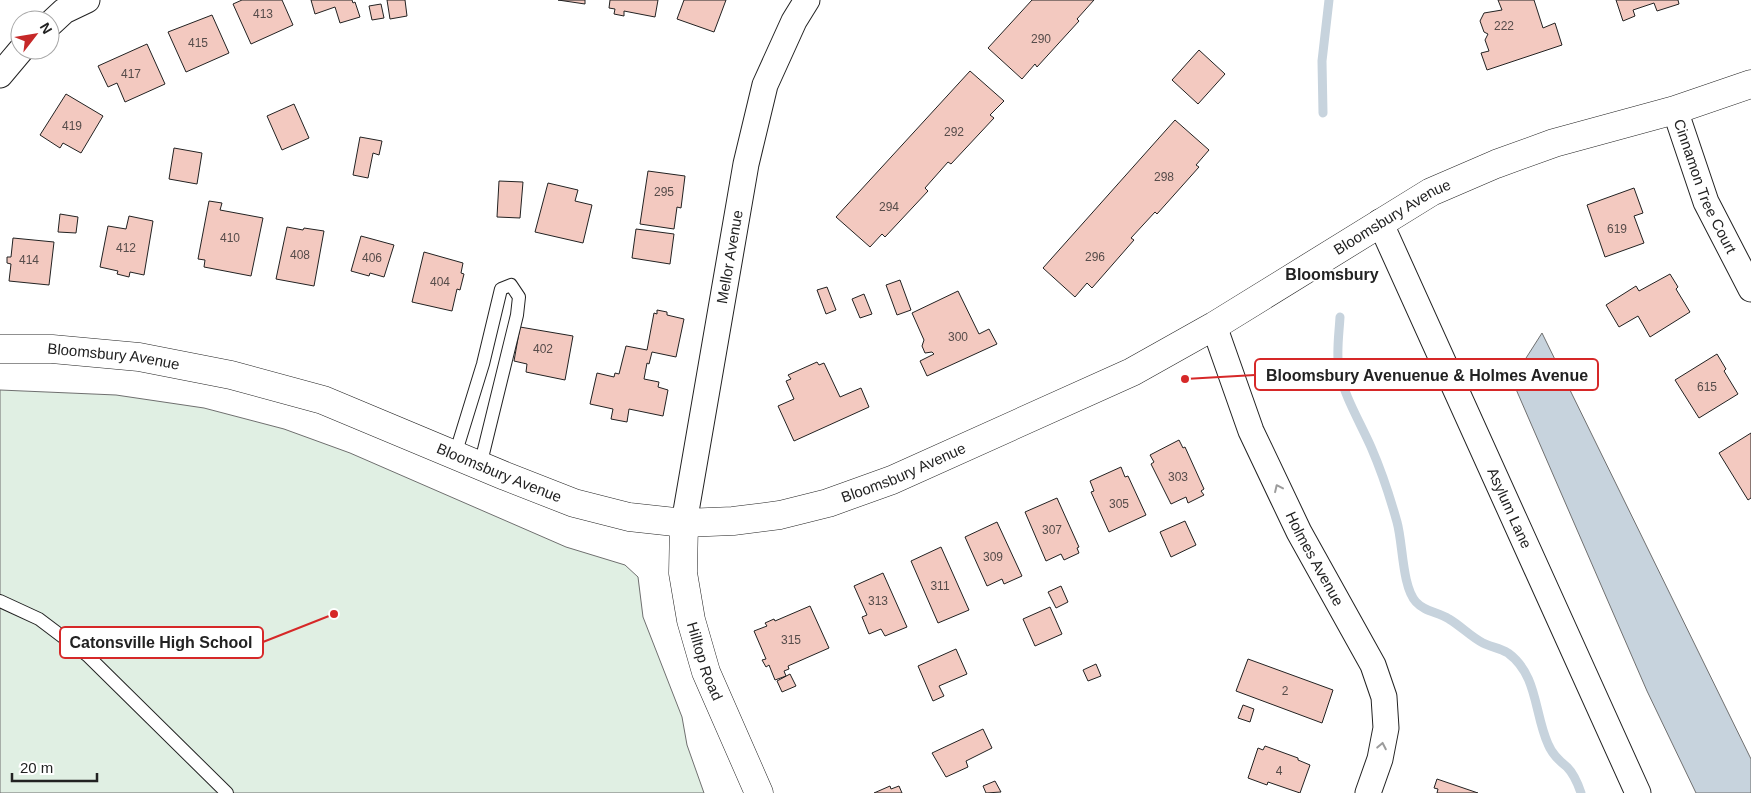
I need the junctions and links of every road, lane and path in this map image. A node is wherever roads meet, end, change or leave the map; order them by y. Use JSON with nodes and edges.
{"nodes":[{"id":1,"x":87,"y":0,"type":"edge"},
{"id":2,"x":807,"y":0,"type":"edge"},
{"id":3,"x":60,"y":15,"type":"edge"},
{"id":4,"x":13,"y":60,"type":"edge"},
{"id":5,"x":0,"y":75,"type":"edge"},
{"id":6,"x":1751,"y":84,"type":"edge"},
{"id":7,"x":1675,"y":110,"type":"junction"},
{"id":8,"x":1380,"y":222,"type":"junction"},
{"id":9,"x":1751,"y":289,"type":"edge"},
{"id":10,"x":1214,"y":326,"type":"junction"},
{"id":11,"x":0,"y":349,"type":"edge"},
{"id":12,"x":455,"y":455,"type":"junction"},
{"id":13,"x":480,"y":466,"type":"junction"},
{"id":14,"x":684,"y":523,"type":"junction"},
{"id":15,"x":0,"y":601,"type":"edge"},
{"id":16,"x":226,"y":793,"type":"edge"},
{"id":17,"x":759,"y":793,"type":"edge"},
{"id":18,"x":1368,"y":793,"type":"edge"},
{"id":19,"x":1638,"y":793,"type":"edge"}],
"edges":[{"from":1,"to":3,"type":"street"},
{"from":2,"to":14,"type":"street","name":"Mellor Avenue"},
{"from":4,"to":5,"type":"street"},
{"from":6,"to":7,"type":"main road","name":"Bloomsbury Avenue"},
{"from":7,"to":8,"type":"main road","name":"Bloomsbury Avenue"},
{"from":7,"to":9,"type":"street","name":"Cinnamon Tree Court"},
{"from":8,"to":10,"type":"main road","name":"Bloomsbury Avenue"},
{"from":8,"to":19,"type":"street","name":"Asylum Lane"},
{"from":10,"to":14,"type":"main road","name":"Bloomsbury Avenue"},
{"from":18,"to":10,"type":"street","name":"Holmes Avenue","one_way":true},
{"from":11,"to":12,"type":"main road","name":"Bloomsbury Avenue"},
{"from":12,"to":13,"type":"main road","name":"Bloomsbury Avenue"},
{"from":12,"to":13,"type":"lane"},
{"from":13,"to":14,"type":"main road","name":"Bloomsbury Avenue"},
{"from":14,"to":17,"type":"main road","name":"Hilltop Road"},
{"from":15,"to":16,"type":"lane"}]}
